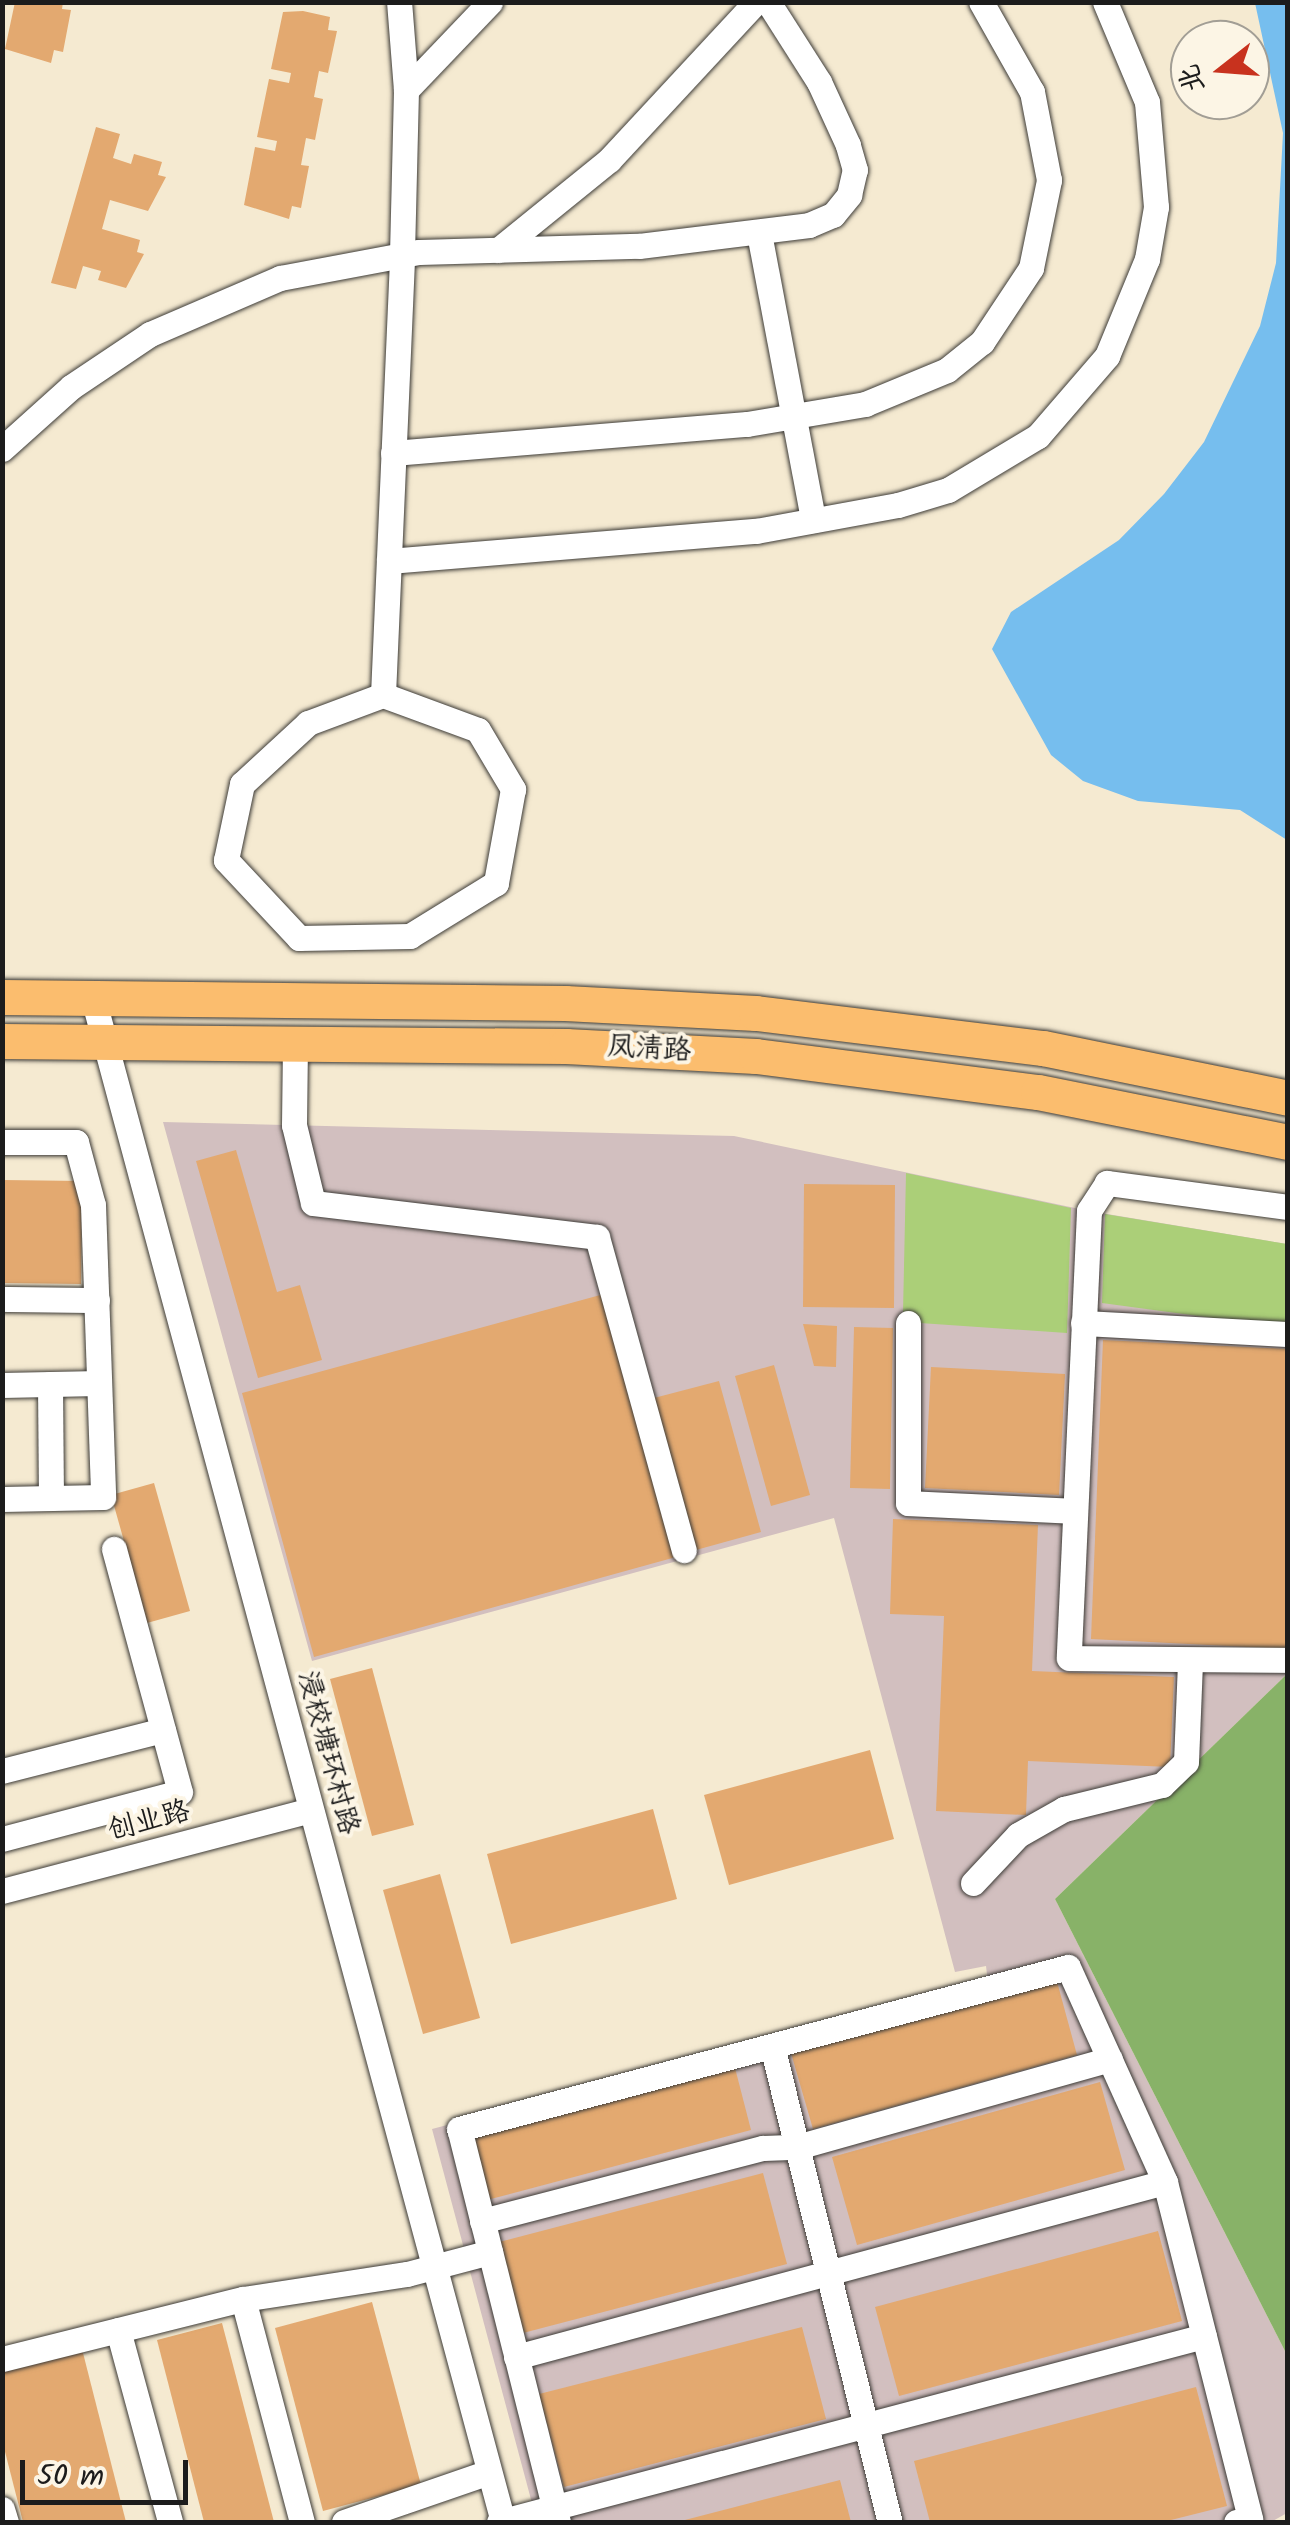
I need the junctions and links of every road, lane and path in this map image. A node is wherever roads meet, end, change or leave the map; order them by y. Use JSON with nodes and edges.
{"nodes":[{"id":1,"x":400,"y":2,"type":"edge"},
{"id":2,"x":490,"y":2,"type":"edge"},
{"id":3,"x":756,"y":2,"type":"edge"},
{"id":4,"x":768,"y":2,"type":"edge"},
{"id":5,"x":980,"y":2,"type":"edge"},
{"id":6,"x":1105,"y":2,"type":"edge"},
{"id":7,"x":406,"y":90,"type":"junction"},
{"id":8,"x":759,"y":233,"type":"junction"},
{"id":9,"x":498,"y":250,"type":"junction"},
{"id":10,"x":402,"y":254,"type":"junction"},
{"id":11,"x":794,"y":416,"type":"junction"},
{"id":12,"x":2,"y":448,"type":"edge"},
{"id":13,"x":393,"y":453,"type":"junction"},
{"id":14,"x":813,"y":520,"type":"junction"},
{"id":15,"x":388,"y":560,"type":"junction"},
{"id":16,"x":382,"y":695,"type":"junction"},
{"id":17,"x":2,"y":998,"type":"edge"},
{"id":18,"x":93,"y":998,"type":"junction"},
{"id":19,"x":2,"y":1042,"type":"edge"},
{"id":20,"x":105,"y":1042,"type":"junction"},
{"id":21,"x":295,"y":1044,"type":"junction"},
{"id":22,"x":1288,"y":1098,"type":"edge"},
{"id":23,"x":2,"y":1142,"type":"edge"},
{"id":24,"x":1288,"y":1142,"type":"edge"},
{"id":25,"x":1288,"y":1207,"type":"edge"},
{"id":26,"x":2,"y":1299,"type":"edge"},
{"id":27,"x":96,"y":1300,"type":"junction"},
{"id":28,"x":1084,"y":1323,"type":"junction"},
{"id":29,"x":908,"y":1324,"type":"dead end"},
{"id":30,"x":1288,"y":1334,"type":"edge"},
{"id":31,"x":99,"y":1383,"type":"junction"},
{"id":32,"x":50,"y":1384,"type":"junction"},
{"id":33,"x":2,"y":1385,"type":"edge"},
{"id":34,"x":51,"y":1498,"type":"junction"},
{"id":35,"x":2,"y":1500,"type":"edge"},
{"id":36,"x":1075,"y":1510,"type":"junction"},
{"id":37,"x":114,"y":1549,"type":"dead end"},
{"id":38,"x":684,"y":1550,"type":"dead end"},
{"id":39,"x":1288,"y":1660,"type":"edge"},
{"id":40,"x":1190,"y":1661,"type":"junction"},
{"id":41,"x":163,"y":1730,"type":"junction"},
{"id":42,"x":2,"y":1771,"type":"edge"},
{"id":43,"x":311,"y":1810,"type":"junction"},
{"id":44,"x":2,"y":1839,"type":"edge"},
{"id":45,"x":974,"y":1882,"type":"dead end"},
{"id":46,"x":2,"y":1891,"type":"edge"},
{"id":47,"x":772,"y":2046,"type":"junction"},
{"id":48,"x":1110,"y":2059,"type":"junction"},
{"id":49,"x":797,"y":2148,"type":"junction"},
{"id":50,"x":1165,"y":2182,"type":"junction"},
{"id":51,"x":482,"y":2221,"type":"junction"},
{"id":52,"x":490,"y":2252,"type":"junction"},
{"id":53,"x":434,"y":2267,"type":"junction"},
{"id":54,"x":828,"y":2272,"type":"junction"},
{"id":55,"x":243,"y":2299,"type":"junction"},
{"id":56,"x":118,"y":2330,"type":"junction"},
{"id":57,"x":1204,"y":2336,"type":"junction"},
{"id":58,"x":516,"y":2357,"type":"junction"},
{"id":59,"x":2,"y":2359,"type":"edge"},
{"id":60,"x":866,"y":2424,"type":"junction"},
{"id":61,"x":490,"y":2472,"type":"junction"},
{"id":62,"x":2,"y":2509,"type":"edge"},
{"id":63,"x":555,"y":2514,"type":"edge"},
{"id":64,"x":501,"y":2521,"type":"edge"},
{"id":65,"x":6,"y":2522,"type":"edge"},
{"id":66,"x":170,"y":2522,"type":"edge"},
{"id":67,"x":302,"y":2522,"type":"edge"},
{"id":68,"x":344,"y":2522,"type":"edge"},
{"id":69,"x":890,"y":2522,"type":"edge"},
{"id":70,"x":1236,"y":2522,"type":"edge"}],
"edges":[{"from":1,"to":7,"type":"street"},
{"from":2,"to":7,"type":"street"},
{"from":3,"to":9,"type":"street"},
{"from":4,"to":8,"type":"street"},
{"from":5,"to":11,"type":"street"},
{"from":6,"to":14,"type":"street"},
{"from":7,"to":10,"type":"street"},
{"from":8,"to":9,"type":"street"},
{"from":8,"to":11,"type":"street"},
{"from":9,"to":10,"type":"street"},
{"from":10,"to":12,"type":"street"},
{"from":10,"to":13,"type":"street"},
{"from":11,"to":13,"type":"street"},
{"from":11,"to":14,"type":"street"},
{"from":13,"to":15,"type":"street"},
{"from":14,"to":15,"type":"street"},
{"from":15,"to":16,"type":"street"},
{"from":16,"to":16,"type":"street"},
{"from":17,"to":18,"type":"highway","name":"凤清路"},
{"from":18,"to":20,"type":"street","name":"浸校塘环村路"},
{"from":18,"to":22,"type":"highway","name":"凤清路"},
{"from":19,"to":20,"type":"highway","name":"凤清路"},
{"from":20,"to":21,"type":"highway","name":"凤清路"},
{"from":20,"to":43,"type":"street","name":"浸校塘环村路"},
{"from":21,"to":24,"type":"highway","name":"凤清路"},
{"from":21,"to":38,"type":"street"},
{"from":23,"to":27,"type":"street"},
{"from":25,"to":28,"type":"street"},
{"from":26,"to":27,"type":"street"},
{"from":27,"to":31,"type":"street"},
{"from":28,"to":30,"type":"street"},
{"from":28,"to":36,"type":"street"},
{"from":29,"to":36,"type":"street"},
{"from":31,"to":32,"type":"street"},
{"from":31,"to":34,"type":"street"},
{"from":32,"to":33,"type":"street"},
{"from":32,"to":34,"type":"street"},
{"from":34,"to":35,"type":"street"},
{"from":36,"to":40,"type":"street"},
{"from":37,"to":41,"type":"street"},
{"from":39,"to":40,"type":"street"},
{"from":40,"to":45,"type":"street"},
{"from":41,"to":42,"type":"street"},
{"from":41,"to":44,"type":"street"},
{"from":43,"to":46,"type":"street","name":"创业路"},
{"from":43,"to":53,"type":"street","name":"浸校塘环村路"},
{"from":47,"to":48,"type":"street"},
{"from":47,"to":49,"type":"street"},
{"from":47,"to":51,"type":"street"},
{"from":48,"to":49,"type":"street"},
{"from":48,"to":50,"type":"street"},
{"from":49,"to":51,"type":"street"},
{"from":49,"to":54,"type":"street"},
{"from":50,"to":54,"type":"street"},
{"from":50,"to":57,"type":"street"},
{"from":51,"to":52,"type":"street"},
{"from":52,"to":53,"type":"street"},
{"from":52,"to":58,"type":"street"},
{"from":53,"to":55,"type":"street"},
{"from":53,"to":61,"type":"street","name":"浸校塘环村路"},
{"from":54,"to":58,"type":"street"},
{"from":54,"to":60,"type":"street"},
{"from":55,"to":56,"type":"street"},
{"from":55,"to":67,"type":"street"},
{"from":56,"to":59,"type":"street"},
{"from":56,"to":66,"type":"street"},
{"from":57,"to":60,"type":"street"},
{"from":57,"to":70,"type":"street"},
{"from":58,"to":63,"type":"street"},
{"from":60,"to":63,"type":"street"},
{"from":60,"to":69,"type":"street"},
{"from":61,"to":64,"type":"street","name":"浸校塘环村路"},
{"from":61,"to":68,"type":"street"},
{"from":62,"to":65,"type":"street"},
{"from":63,"to":64,"type":"street"}]}
